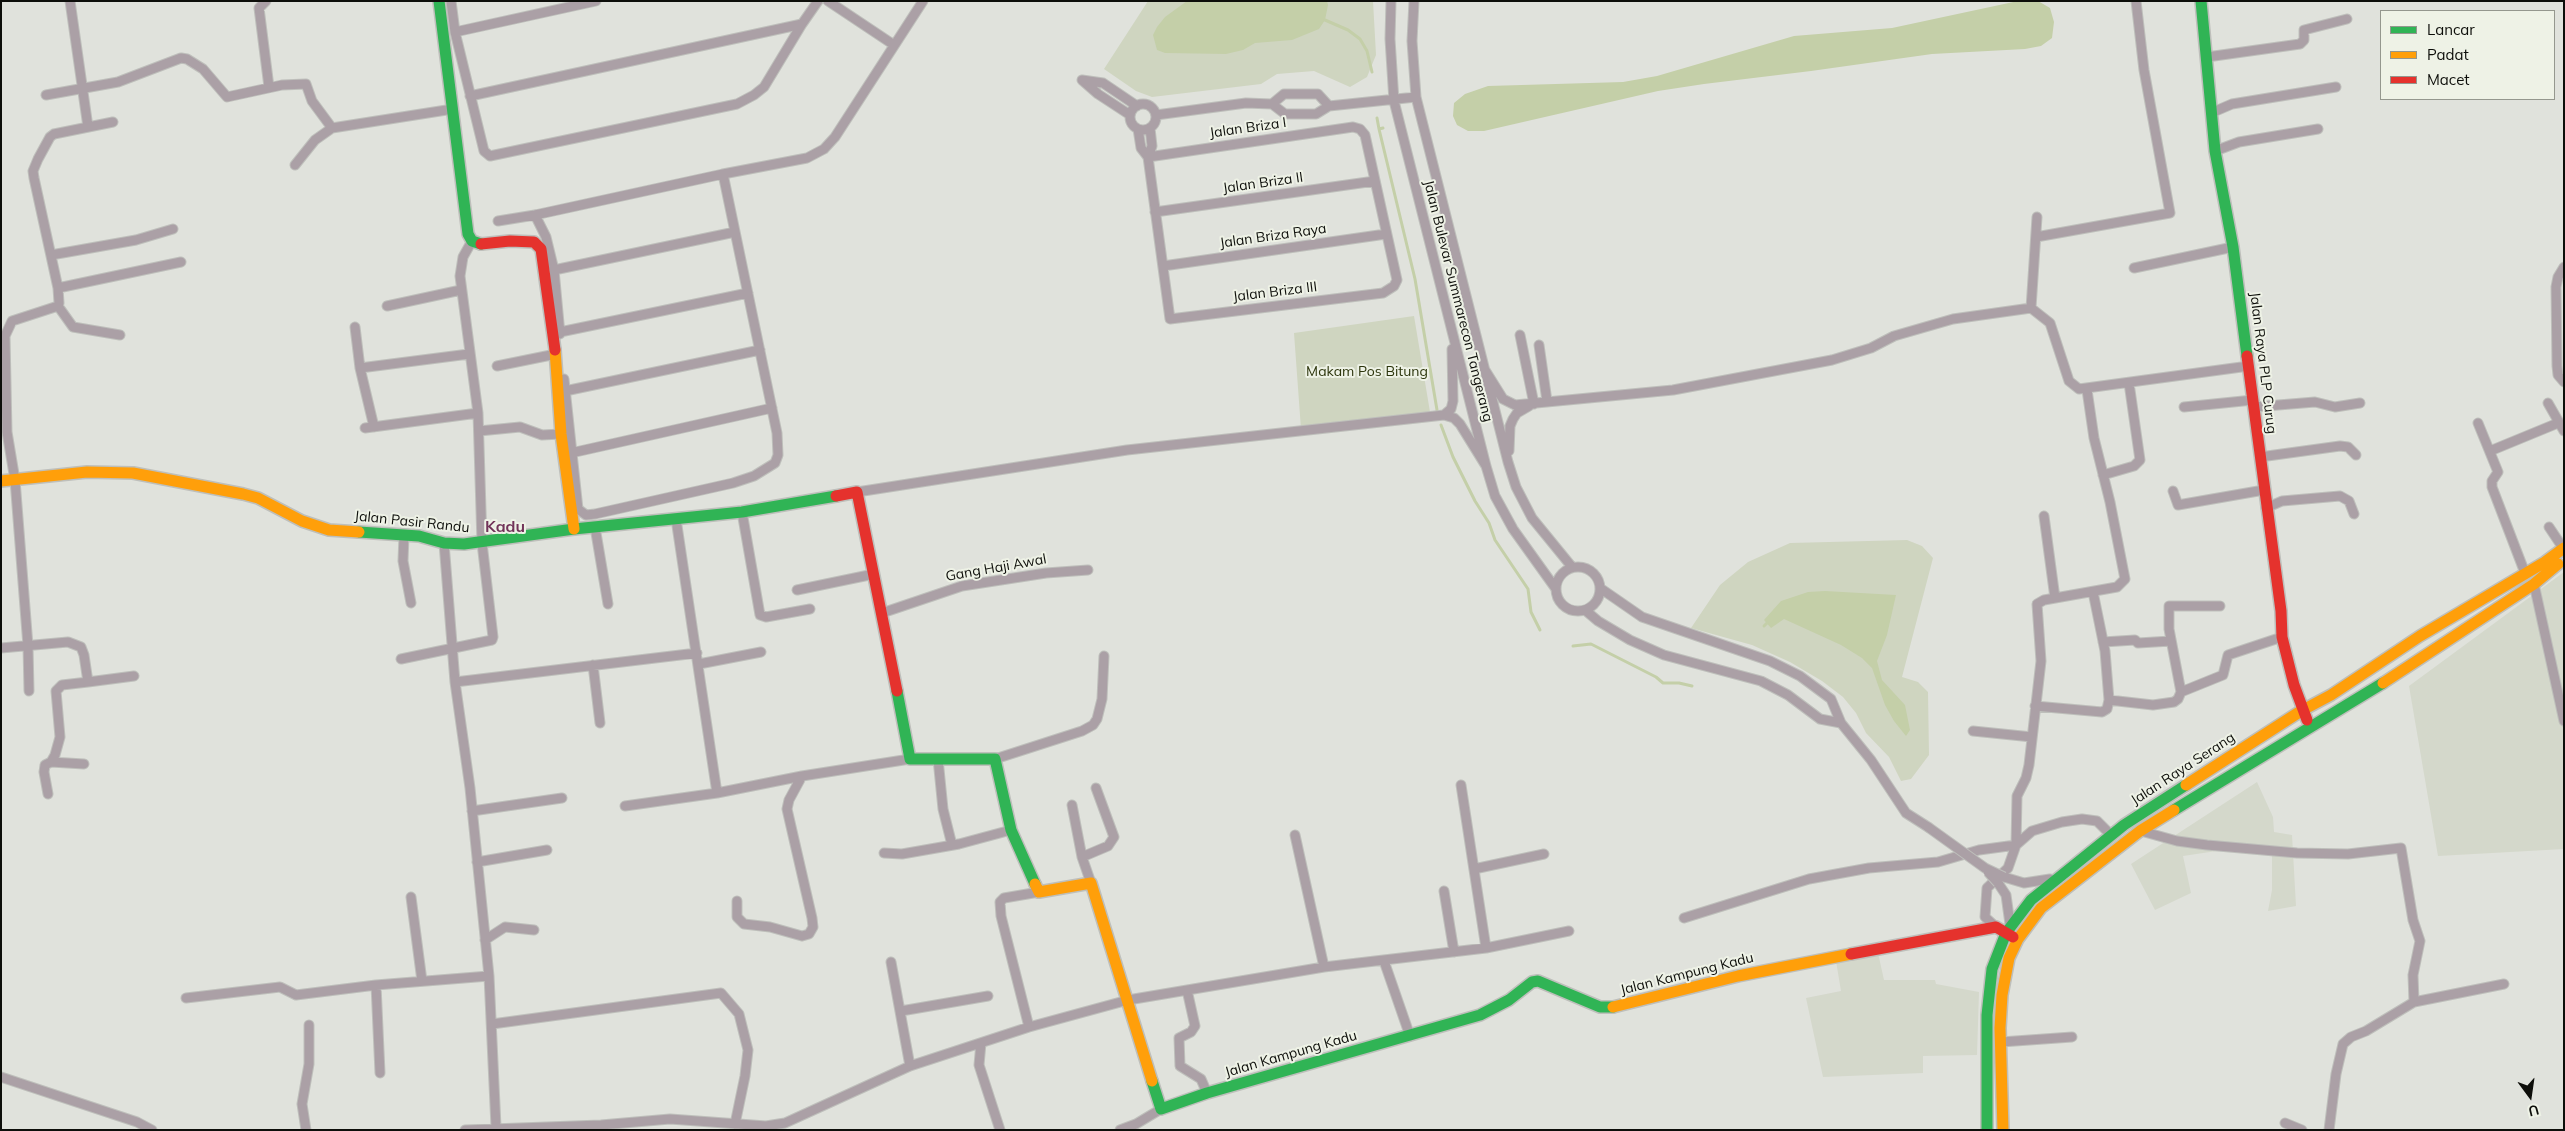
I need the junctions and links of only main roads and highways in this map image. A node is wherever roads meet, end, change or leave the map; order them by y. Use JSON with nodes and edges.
{"nodes":[{"id":1,"x":439,"y":1,"type":"edge"},
{"id":2,"x":2201,"y":1,"type":"edge"},
{"id":3,"x":1,"y":481,"type":"edge"},
{"id":4,"x":574,"y":529,"type":"junction"},
{"id":5,"x":2563,"y":548,"type":"edge"},
{"id":6,"x":2564,"y":560,"type":"edge"},
{"id":7,"x":2302,"y":711,"type":"junction"},
{"id":8,"x":2310,"y":726,"type":"junction"},
{"id":9,"x":2004,"y":929,"type":"junction"},
{"id":10,"x":2018,"y":940,"type":"junction"},
{"id":11,"x":1161,"y":1109,"type":"joint"},
{"id":12,"x":1987,"y":1130,"type":"edge"},
{"id":13,"x":2003,"y":1130,"type":"edge"}],
"edges":[{"from":1,"to":4,"type":"main road"},
{"from":2,"to":7,"type":"main road","name":"Jalan Raya PLP Curug"},
{"from":3,"to":4,"type":"main road","name":"Jalan Pasir Randu"},
{"from":4,"to":11,"type":"main road","name":"Jalan Pasir Randu"},
{"from":5,"to":7,"type":"main road","name":"Jalan Raya Serang"},
{"from":6,"to":8,"type":"main road","name":"Jalan Raya Serang"},
{"from":7,"to":8,"type":"main road","name":"Jalan Raya PLP Curug"},
{"from":7,"to":9,"type":"main road","name":"Jalan Raya Serang"},
{"from":8,"to":10,"type":"main road","name":"Jalan Raya Serang"},
{"from":9,"to":10,"type":"main road"},
{"from":9,"to":11,"type":"main road","name":"Jalan Kampung Kadu"},
{"from":9,"to":12,"type":"main road","name":"Jalan Raya Serang"},
{"from":10,"to":13,"type":"main road","name":"Jalan Raya Serang"}]}
